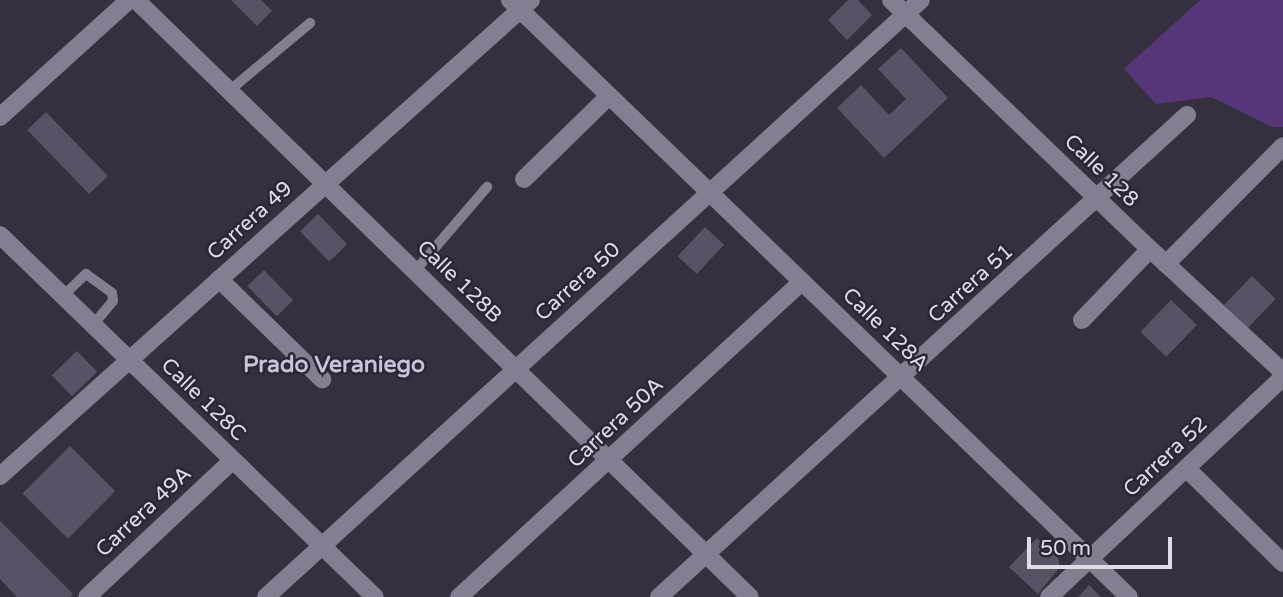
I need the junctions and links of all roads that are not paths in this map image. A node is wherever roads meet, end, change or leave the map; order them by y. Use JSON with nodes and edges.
{"nodes":[{"id":1,"x":129,"y":0,"type":"edge"},
{"id":2,"x":136,"y":0,"type":"edge"},
{"id":3,"x":891,"y":0,"type":"edge"},
{"id":4,"x":920,"y":0,"type":"edge"},
{"id":5,"x":520,"y":3,"type":"edge"},
{"id":6,"x":906,"y":15,"type":"junction"},
{"id":7,"x":310,"y":23,"type":"dead end"},
{"id":8,"x":229,"y":91,"type":"junction"},
{"id":9,"x":610,"y":96,"type":"junction"},
{"id":10,"x":1187,"y":115,"type":"dead end"},
{"id":11,"x":0,"y":117,"type":"edge"},
{"id":12,"x":1283,"y":146,"type":"edge"},
{"id":13,"x":524,"y":179,"type":"dead end"},
{"id":14,"x":326,"y":184,"type":"junction"},
{"id":15,"x":487,"y":187,"type":"dead end"},
{"id":16,"x":710,"y":193,"type":"junction"},
{"id":17,"x":1097,"y":199,"type":"junction"},
{"id":18,"x":0,"y":235,"type":"edge"},
{"id":19,"x":1150,"y":249,"type":"junction"},
{"id":20,"x":1166,"y":264,"type":"junction"},
{"id":21,"x":415,"y":271,"type":"junction"},
{"id":22,"x":219,"y":279,"type":"junction"},
{"id":23,"x":802,"y":282,"type":"junction"},
{"id":24,"x":63,"y":296,"type":"junction"},
{"id":25,"x":1082,"y":320,"type":"dead end"},
{"id":26,"x":93,"y":325,"type":"junction"},
{"id":27,"x":130,"y":361,"type":"junction"},
{"id":28,"x":516,"y":370,"type":"junction"},
{"id":29,"x":1283,"y":372,"type":"edge"},
{"id":30,"x":1283,"y":377,"type":"edge"},
{"id":31,"x":901,"y":378,"type":"junction"},
{"id":32,"x":322,"y":379,"type":"dead end"},
{"id":33,"x":233,"y":460,"type":"junction"},
{"id":34,"x":609,"y":460,"type":"junction"},
{"id":35,"x":1187,"y":469,"type":"junction"},
{"id":36,"x":0,"y":476,"type":"edge"},
{"id":37,"x":322,"y":546,"type":"junction"},
{"id":38,"x":706,"y":554,"type":"junction"},
{"id":39,"x":1090,"y":559,"type":"junction"},
{"id":40,"x":1283,"y":563,"type":"edge"},
{"id":41,"x":87,"y":597,"type":"edge"},
{"id":42,"x":266,"y":597,"type":"edge"},
{"id":43,"x":375,"y":597,"type":"edge"},
{"id":44,"x":459,"y":597,"type":"edge"},
{"id":45,"x":659,"y":597,"type":"edge"},
{"id":46,"x":750,"y":597,"type":"edge"},
{"id":47,"x":1049,"y":597,"type":"edge"},
{"id":48,"x":1129,"y":597,"type":"edge"}],
"edges":[{"from":1,"to":11,"type":"street"},
{"from":2,"to":8,"type":"street","name":"Calle 128B"},
{"from":3,"to":6,"type":"street","name":"Calle 128"},
{"from":4,"to":6,"type":"street","name":"Carrera 50"},
{"from":5,"to":9,"type":"street","name":"Calle 128A"},
{"from":5,"to":14,"type":"street","name":"Carrera 49"},
{"from":6,"to":16,"type":"street","name":"Carrera 50"},
{"from":6,"to":17,"type":"street","name":"Calle 128"},
{"from":7,"to":8,"type":"lane"},
{"from":8,"to":14,"type":"street","name":"Calle 128B"},
{"from":9,"to":13,"type":"street"},
{"from":9,"to":16,"type":"street","name":"Calle 128A"},
{"from":10,"to":17,"type":"street","name":"Carrera 51"},
{"from":12,"to":20,"type":"street"},
{"from":14,"to":21,"type":"street","name":"Calle 128B"},
{"from":14,"to":22,"type":"street","name":"Carrera 49"},
{"from":15,"to":21,"type":"lane"},
{"from":16,"to":23,"type":"street","name":"Calle 128A"},
{"from":16,"to":28,"type":"street","name":"Carrera 50"},
{"from":17,"to":19,"type":"street","name":"Calle 128"},
{"from":17,"to":31,"type":"street","name":"Carrera 51"},
{"from":18,"to":24,"type":"street","name":"Calle 128C"},
{"from":19,"to":20,"type":"street","name":"Calle 128"},
{"from":19,"to":25,"type":"street"},
{"from":20,"to":29,"type":"street","name":"Calle 128"},
{"from":21,"to":28,"type":"street","name":"Calle 128B"},
{"from":22,"to":27,"type":"street","name":"Carrera 49"},
{"from":22,"to":32,"type":"street"},
{"from":23,"to":31,"type":"street","name":"Calle 128A"},
{"from":23,"to":34,"type":"street","name":"Carrera 50A"},
{"from":24,"to":26,"type":"street","name":"Calle 128C"},
{"from":24,"to":26,"type":"lane"},
{"from":26,"to":27,"type":"street","name":"Calle 128C"},
{"from":27,"to":33,"type":"street","name":"Calle 128C"},
{"from":27,"to":36,"type":"street","name":"Carrera 49"},
{"from":28,"to":34,"type":"street","name":"Calle 128B"},
{"from":28,"to":37,"type":"street","name":"Carrera 50"},
{"from":30,"to":35,"type":"street","name":"Carrera 52"},
{"from":31,"to":38,"type":"street","name":"Carrera 51"},
{"from":31,"to":39,"type":"street","name":"Calle 128A"},
{"from":33,"to":37,"type":"street","name":"Calle 128C"},
{"from":33,"to":41,"type":"street","name":"Carrera 49A"},
{"from":34,"to":38,"type":"street","name":"Calle 128B"},
{"from":34,"to":44,"type":"street","name":"Carrera 50A"},
{"from":35,"to":39,"type":"street","name":"Carrera 52"},
{"from":35,"to":40,"type":"street"},
{"from":37,"to":42,"type":"street","name":"Carrera 50"},
{"from":37,"to":43,"type":"street","name":"Calle 128C"},
{"from":38,"to":45,"type":"street","name":"Carrera 51"},
{"from":38,"to":46,"type":"street","name":"Calle 128B"},
{"from":39,"to":47,"type":"street","name":"Carrera 52"},
{"from":39,"to":48,"type":"street","name":"Calle 128A"}]}
